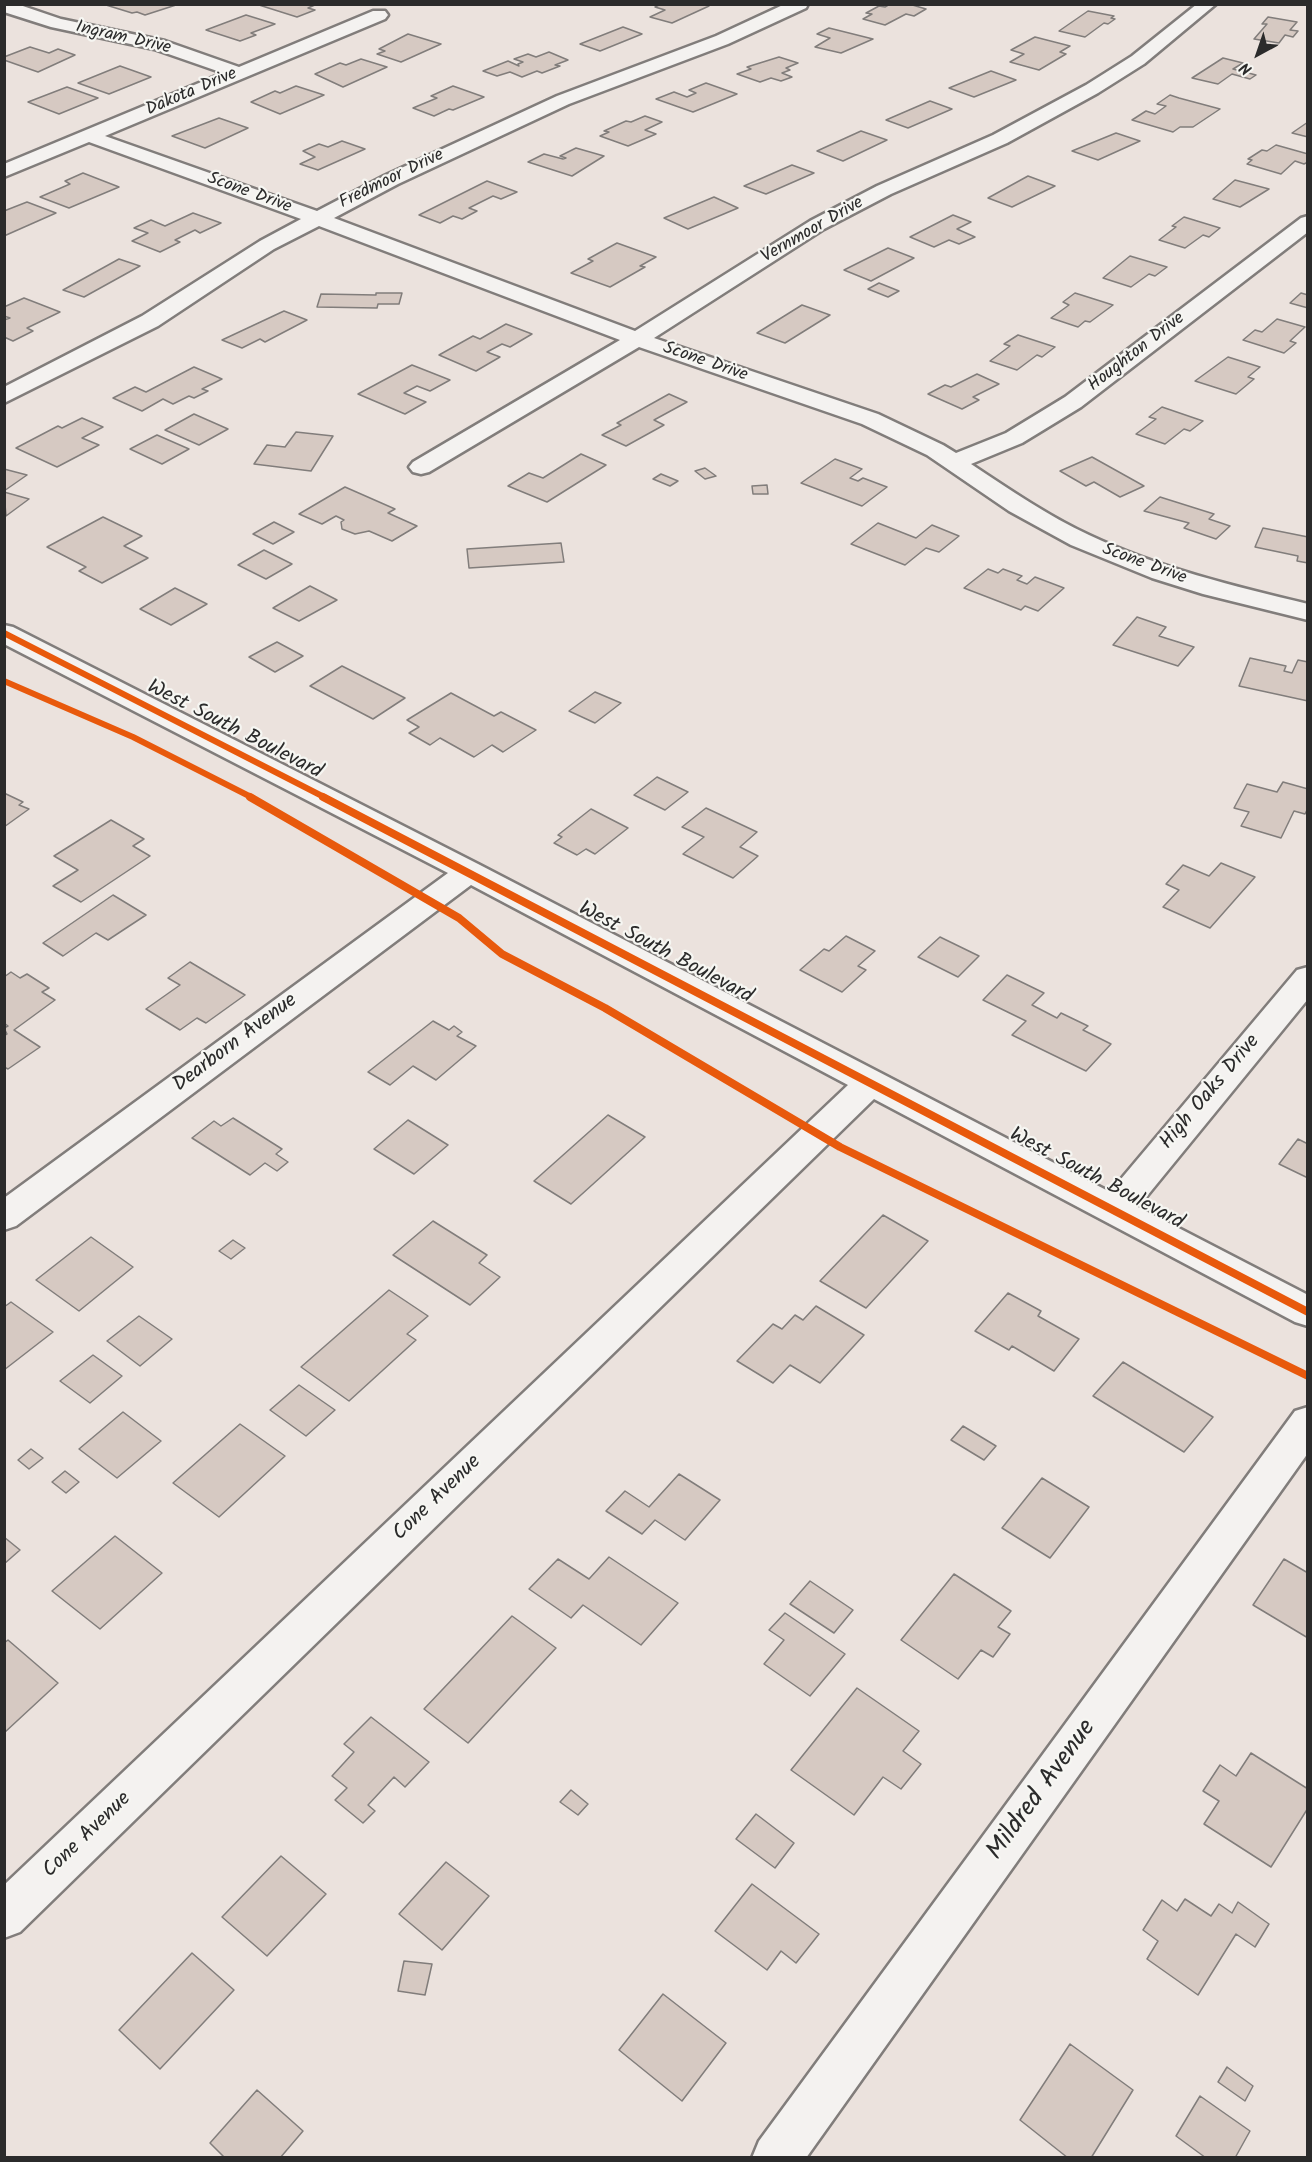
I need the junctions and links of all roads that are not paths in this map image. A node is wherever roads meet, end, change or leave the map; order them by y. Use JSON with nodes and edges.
{"nodes":[{"id":1,"x":800,"y":4,"type":"edge"},
{"id":2,"x":1208,"y":4,"type":"edge"},
{"id":3,"x":20,"y":7,"type":"edge"},
{"id":4,"x":379,"y":15,"type":"dead end"},
{"id":5,"x":240,"y":72,"type":"junction"},
{"id":6,"x":89,"y":136,"type":"junction"},
{"id":7,"x":4,"y":171,"type":"edge"},
{"id":8,"x":316,"y":218,"type":"junction"},
{"id":9,"x":1308,"y":222,"type":"edge"},
{"id":10,"x":637,"y":339,"type":"junction"},
{"id":11,"x":4,"y":396,"type":"edge"},
{"id":12,"x":953,"y":462,"type":"junction"},
{"id":13,"x":421,"y":467,"type":"dead end"},
{"id":14,"x":1308,"y":612,"type":"edge"},
{"id":15,"x":4,"y":633,"type":"edge"},
{"id":16,"x":469,"y":872,"type":"junction"},
{"id":17,"x":1308,"y":977,"type":"edge"},
{"id":18,"x":871,"y":1082,"type":"junction"},
{"id":19,"x":1115,"y":1210,"type":"junction"},
{"id":20,"x":4,"y":1216,"type":"edge"},
{"id":21,"x":1308,"y":1312,"type":"edge"},
{"id":22,"x":1308,"y":1422,"type":"edge"},
{"id":23,"x":4,"y":1916,"type":"edge"},
{"id":24,"x":776,"y":2157,"type":"edge"}],
"edges":[{"from":1,"to":8,"type":"street","name":"Fredmoor Drive"},
{"from":2,"to":10,"type":"street","name":"Vernmoor Drive"},
{"from":3,"to":5,"type":"street","name":"Ingram Drive"},
{"from":4,"to":5,"type":"street","name":"Dakota Drive"},
{"from":5,"to":6,"type":"street","name":"Dakota Drive"},
{"from":6,"to":7,"type":"street","name":"Dakota Drive"},
{"from":6,"to":8,"type":"street","name":"Scone Drive"},
{"from":8,"to":10,"type":"street","name":"Scone Drive"},
{"from":8,"to":11,"type":"street","name":"Fredmoor Drive"},
{"from":9,"to":12,"type":"street","name":"Houghton Drive"},
{"from":10,"to":12,"type":"street","name":"Scone Drive"},
{"from":10,"to":13,"type":"street","name":"Vernmoor Drive"},
{"from":12,"to":14,"type":"street","name":"Scone Drive"},
{"from":15,"to":16,"type":"street","name":"West South Boulevard"},
{"from":16,"to":18,"type":"street","name":"West South Boulevard"},
{"from":16,"to":20,"type":"street","name":"Dearborn Avenue"},
{"from":17,"to":19,"type":"street","name":"High Oaks Drive"},
{"from":18,"to":19,"type":"street","name":"West South Boulevard"},
{"from":18,"to":23,"type":"street","name":"Cone Avenue"},
{"from":19,"to":21,"type":"street","name":"West South Boulevard"},
{"from":22,"to":24,"type":"street","name":"Mildred Avenue"}]}
